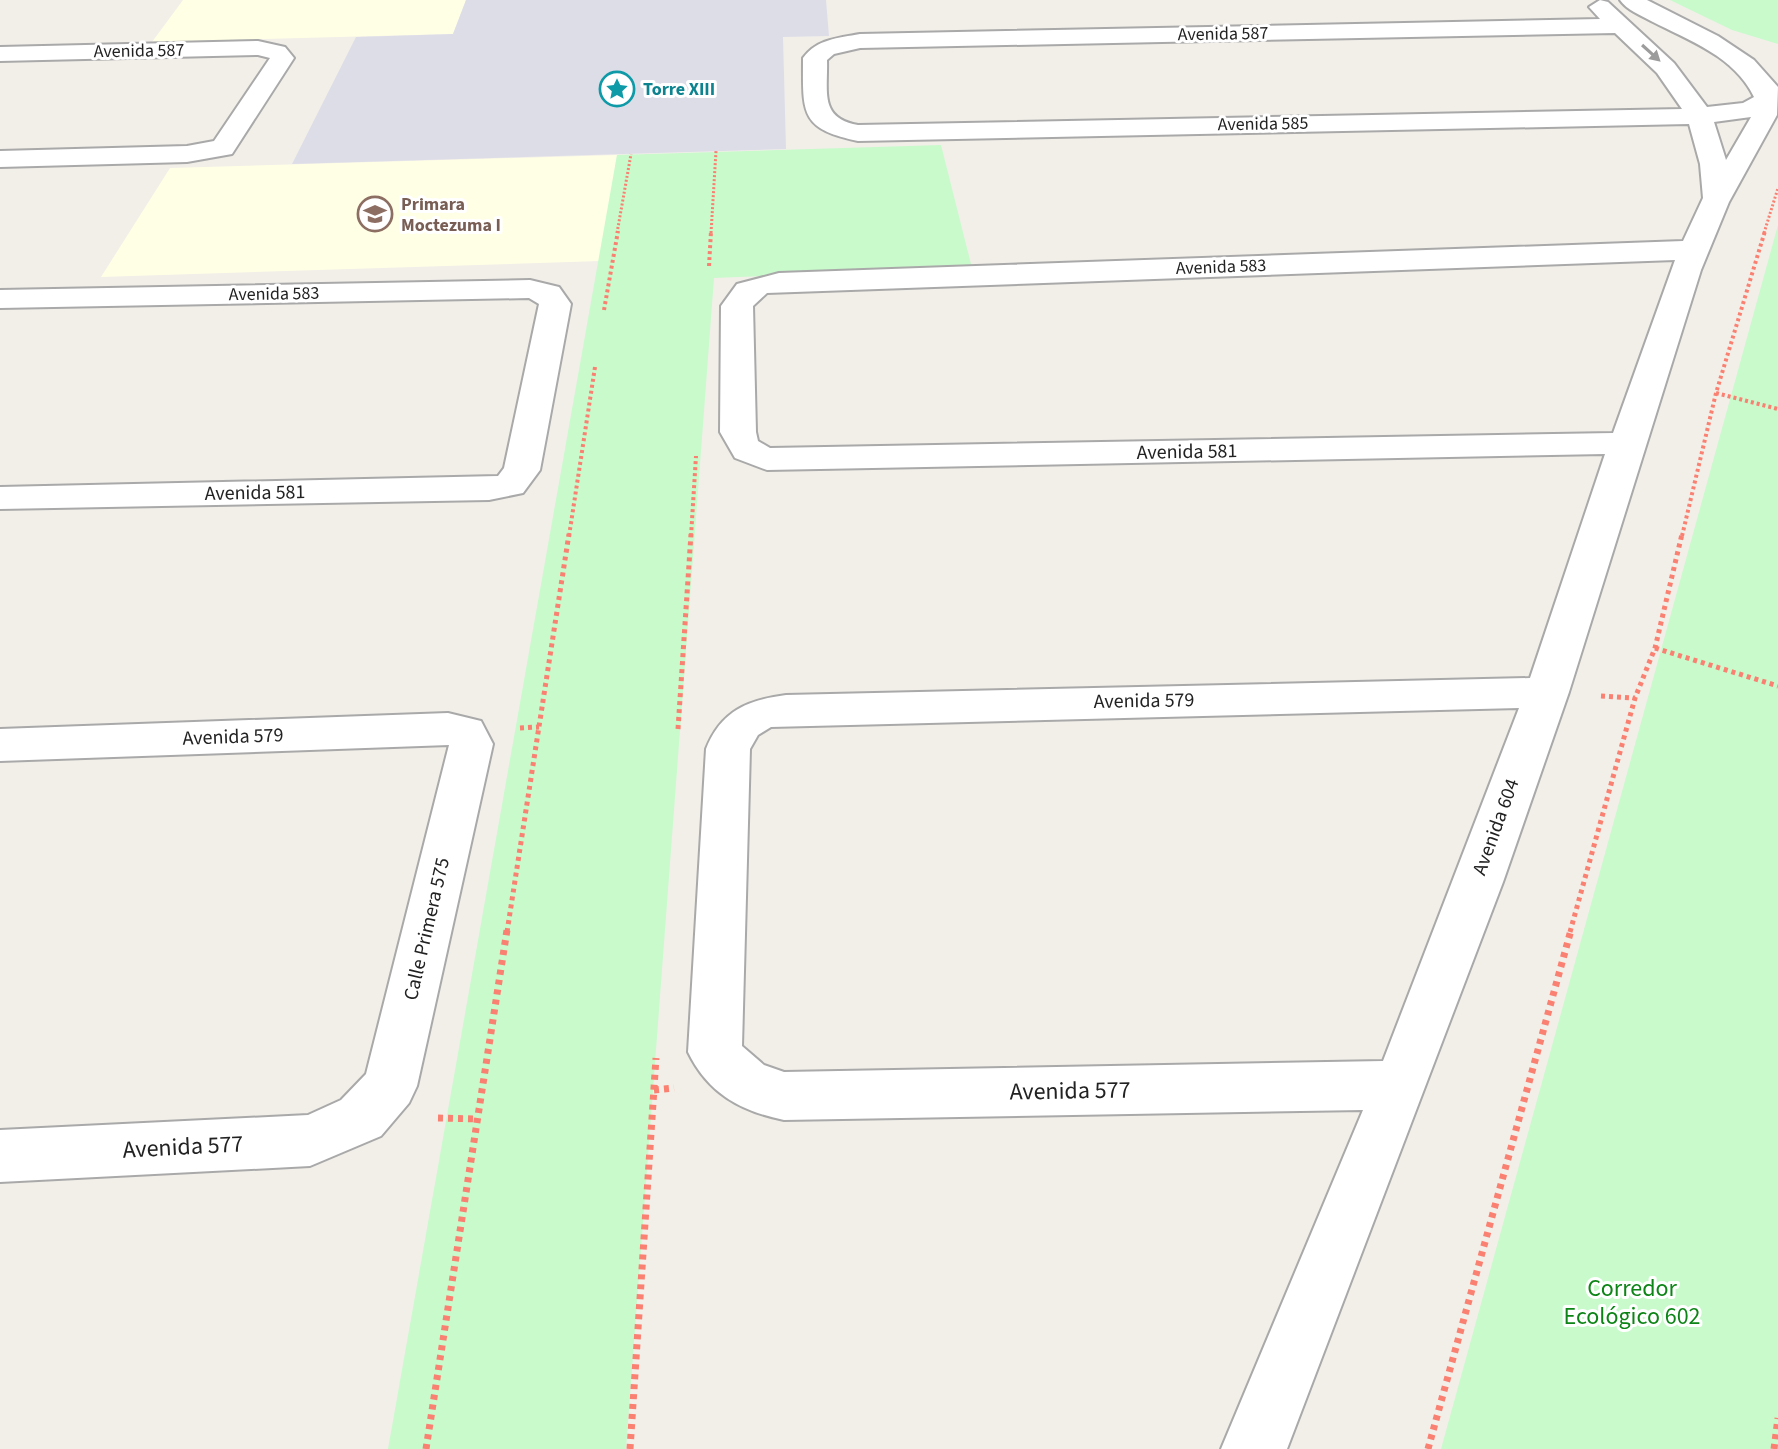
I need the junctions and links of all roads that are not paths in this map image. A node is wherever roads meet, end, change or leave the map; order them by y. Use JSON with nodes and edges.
{"nodes":[{"id":1,"x":1593,"y":0,"type":"edge"},
{"id":2,"x":1631,"y":0,"type":"edge"},
{"id":3,"x":1657,"y":17,"type":"junction"},
{"id":4,"x":1621,"y":26,"type":"junction"},
{"id":5,"x":1762,"y":52,"type":"dead end"},
{"id":6,"x":0,"y":54,"type":"edge"},
{"id":7,"x":1773,"y":98,"type":"edge"},
{"id":8,"x":1699,"y":116,"type":"junction"},
{"id":9,"x":827,"y":127,"type":"joint"},
{"id":10,"x":0,"y":159,"type":"edge"},
{"id":11,"x":1717,"y":198,"type":"junction"},
{"id":12,"x":1694,"y":250,"type":"junction"},
{"id":13,"x":0,"y":299,"type":"edge"},
{"id":14,"x":1627,"y":443,"type":"junction"},
{"id":15,"x":749,"y":454,"type":"joint"},
{"id":16,"x":510,"y":485,"type":"joint"},
{"id":17,"x":0,"y":498,"type":"edge"},
{"id":18,"x":1547,"y":692,"type":"junction"},
{"id":19,"x":465,"y":732,"type":"joint"},
{"id":20,"x":0,"y":745,"type":"edge"},
{"id":21,"x":743,"y":1081,"type":"joint"},
{"id":22,"x":1401,"y":1085,"type":"junction"},
{"id":23,"x":361,"y":1118,"type":"joint"},
{"id":24,"x":0,"y":1156,"type":"edge"},
{"id":25,"x":1254,"y":1449,"type":"edge"}],
"edges":[{"from":1,"to":4,"type":"street"},
{"from":2,"to":3,"type":"street"},
{"from":3,"to":5,"type":"street"},
{"from":3,"to":7,"type":"street"},
{"from":4,"to":8,"type":"street","one_way":true},
{"from":4,"to":9,"type":"street","name":"Avenida 587"},
{"from":6,"to":10,"type":"street","name":"Avenida 587"},
{"from":7,"to":8,"type":"street","name":"Avenida 585"},
{"from":7,"to":11,"type":"street","name":"Avenida 604"},
{"from":8,"to":9,"type":"street","name":"Avenida 585"},
{"from":8,"to":11,"type":"street"},
{"from":11,"to":12,"type":"street","name":"Avenida 604"},
{"from":12,"to":14,"type":"street","name":"Avenida 604"},
{"from":12,"to":15,"type":"street","name":"Avenida 583"},
{"from":13,"to":16,"type":"street","name":"Avenida 583"},
{"from":14,"to":15,"type":"street","name":"Avenida 581"},
{"from":14,"to":18,"type":"street","name":"Avenida 604"},
{"from":16,"to":17,"type":"street","name":"Avenida 581"},
{"from":18,"to":21,"type":"street","name":"Avenida 579"},
{"from":18,"to":22,"type":"street","name":"Avenida 604"},
{"from":19,"to":20,"type":"street","name":"Avenida 579"},
{"from":19,"to":23,"type":"street","name":"Calle Primera 575"},
{"from":21,"to":22,"type":"street","name":"Avenida 577"},
{"from":22,"to":25,"type":"street","name":"Avenida 604"},
{"from":23,"to":24,"type":"street","name":"Avenida 577"}]}
